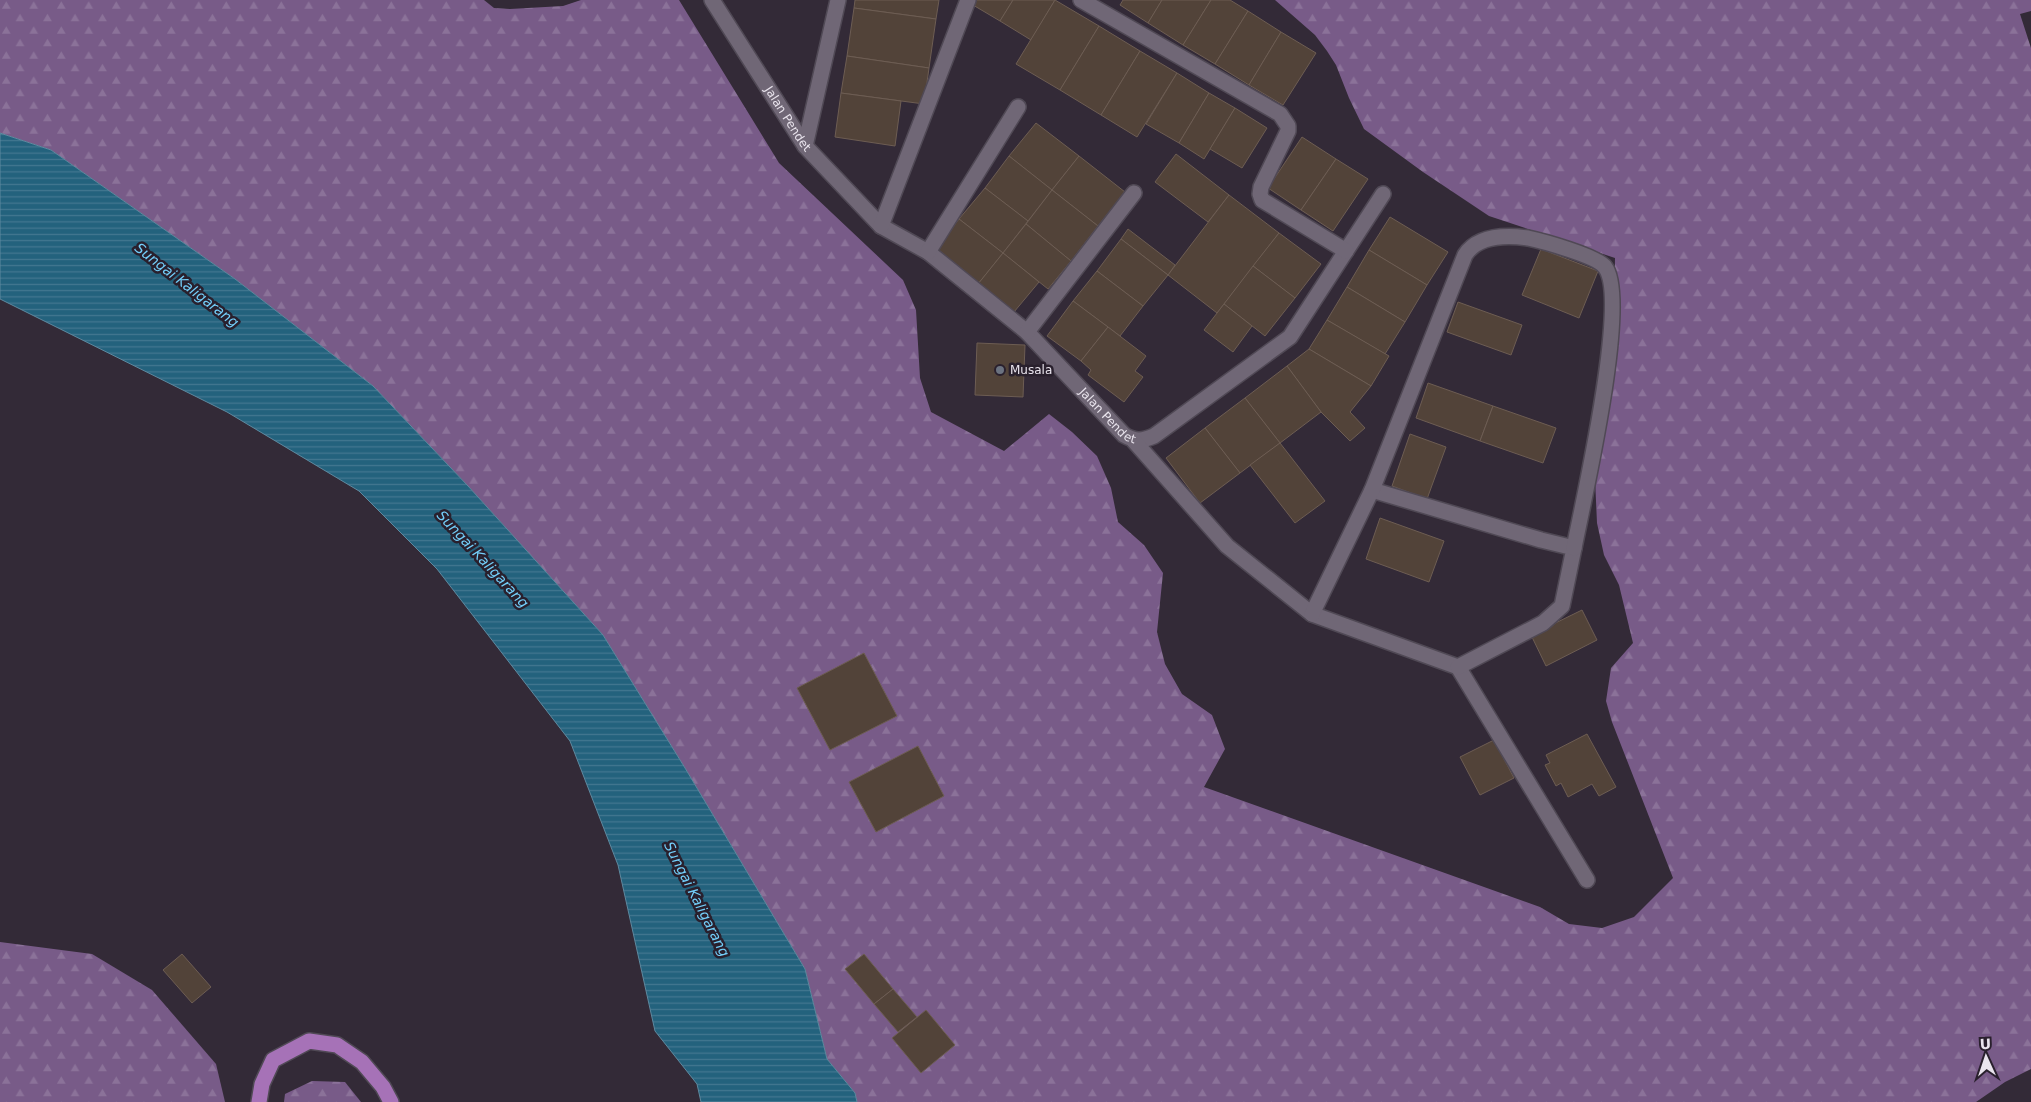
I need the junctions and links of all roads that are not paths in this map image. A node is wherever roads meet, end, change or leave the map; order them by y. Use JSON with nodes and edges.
{"nodes":[{"id":1,"x":712,"y":0,"type":"edge"},
{"id":2,"x":838,"y":0,"type":"edge"},
{"id":3,"x":968,"y":0,"type":"edge"},
{"id":4,"x":1081,"y":0,"type":"edge"},
{"id":5,"x":1018,"y":107,"type":"dead end"},
{"id":6,"x":805,"y":146,"type":"junction"},
{"id":7,"x":1134,"y":192,"type":"dead end"},
{"id":8,"x":1383,"y":194,"type":"dead end"},
{"id":9,"x":881,"y":226,"type":"junction"},
{"id":10,"x":1346,"y":251,"type":"junction"},
{"id":11,"x":928,"y":252,"type":"junction"},
{"id":12,"x":1027,"y":332,"type":"junction"},
{"id":13,"x":1134,"y":441,"type":"junction"},
{"id":14,"x":1372,"y":490,"type":"junction"},
{"id":15,"x":1574,"y":548,"type":"junction"},
{"id":16,"x":1312,"y":614,"type":"junction"},
{"id":17,"x":1458,"y":667,"type":"junction"},
{"id":18,"x":1586,"y":880,"type":"dead end"},
{"id":19,"x":259,"y":1102,"type":"edge"},
{"id":20,"x":391,"y":1102,"type":"edge"}],
"edges":[{"from":1,"to":6,"type":"street","name":"Jalan Pendet"},
{"from":2,"to":6,"type":"street"},
{"from":3,"to":9,"type":"street"},
{"from":4,"to":10,"type":"street"},
{"from":5,"to":11,"type":"street"},
{"from":6,"to":9,"type":"street","name":"Jalan Pendet"},
{"from":7,"to":12,"type":"street"},
{"from":8,"to":10,"type":"street","name":"Jalan Pendet"},
{"from":9,"to":11,"type":"street","name":"Jalan Pendet"},
{"from":10,"to":13,"type":"street","name":"Jalan Pendet"},
{"from":11,"to":12,"type":"street","name":"Jalan Pendet"},
{"from":12,"to":13,"type":"street","name":"Jalan Pendet"},
{"from":13,"to":16,"type":"street"},
{"from":14,"to":15,"type":"street"},
{"from":14,"to":15,"type":"street"},
{"from":14,"to":16,"type":"street"},
{"from":15,"to":17,"type":"street"},
{"from":16,"to":17,"type":"street"},
{"from":17,"to":18,"type":"street"},
{"from":19,"to":20,"type":"main road"}]}
